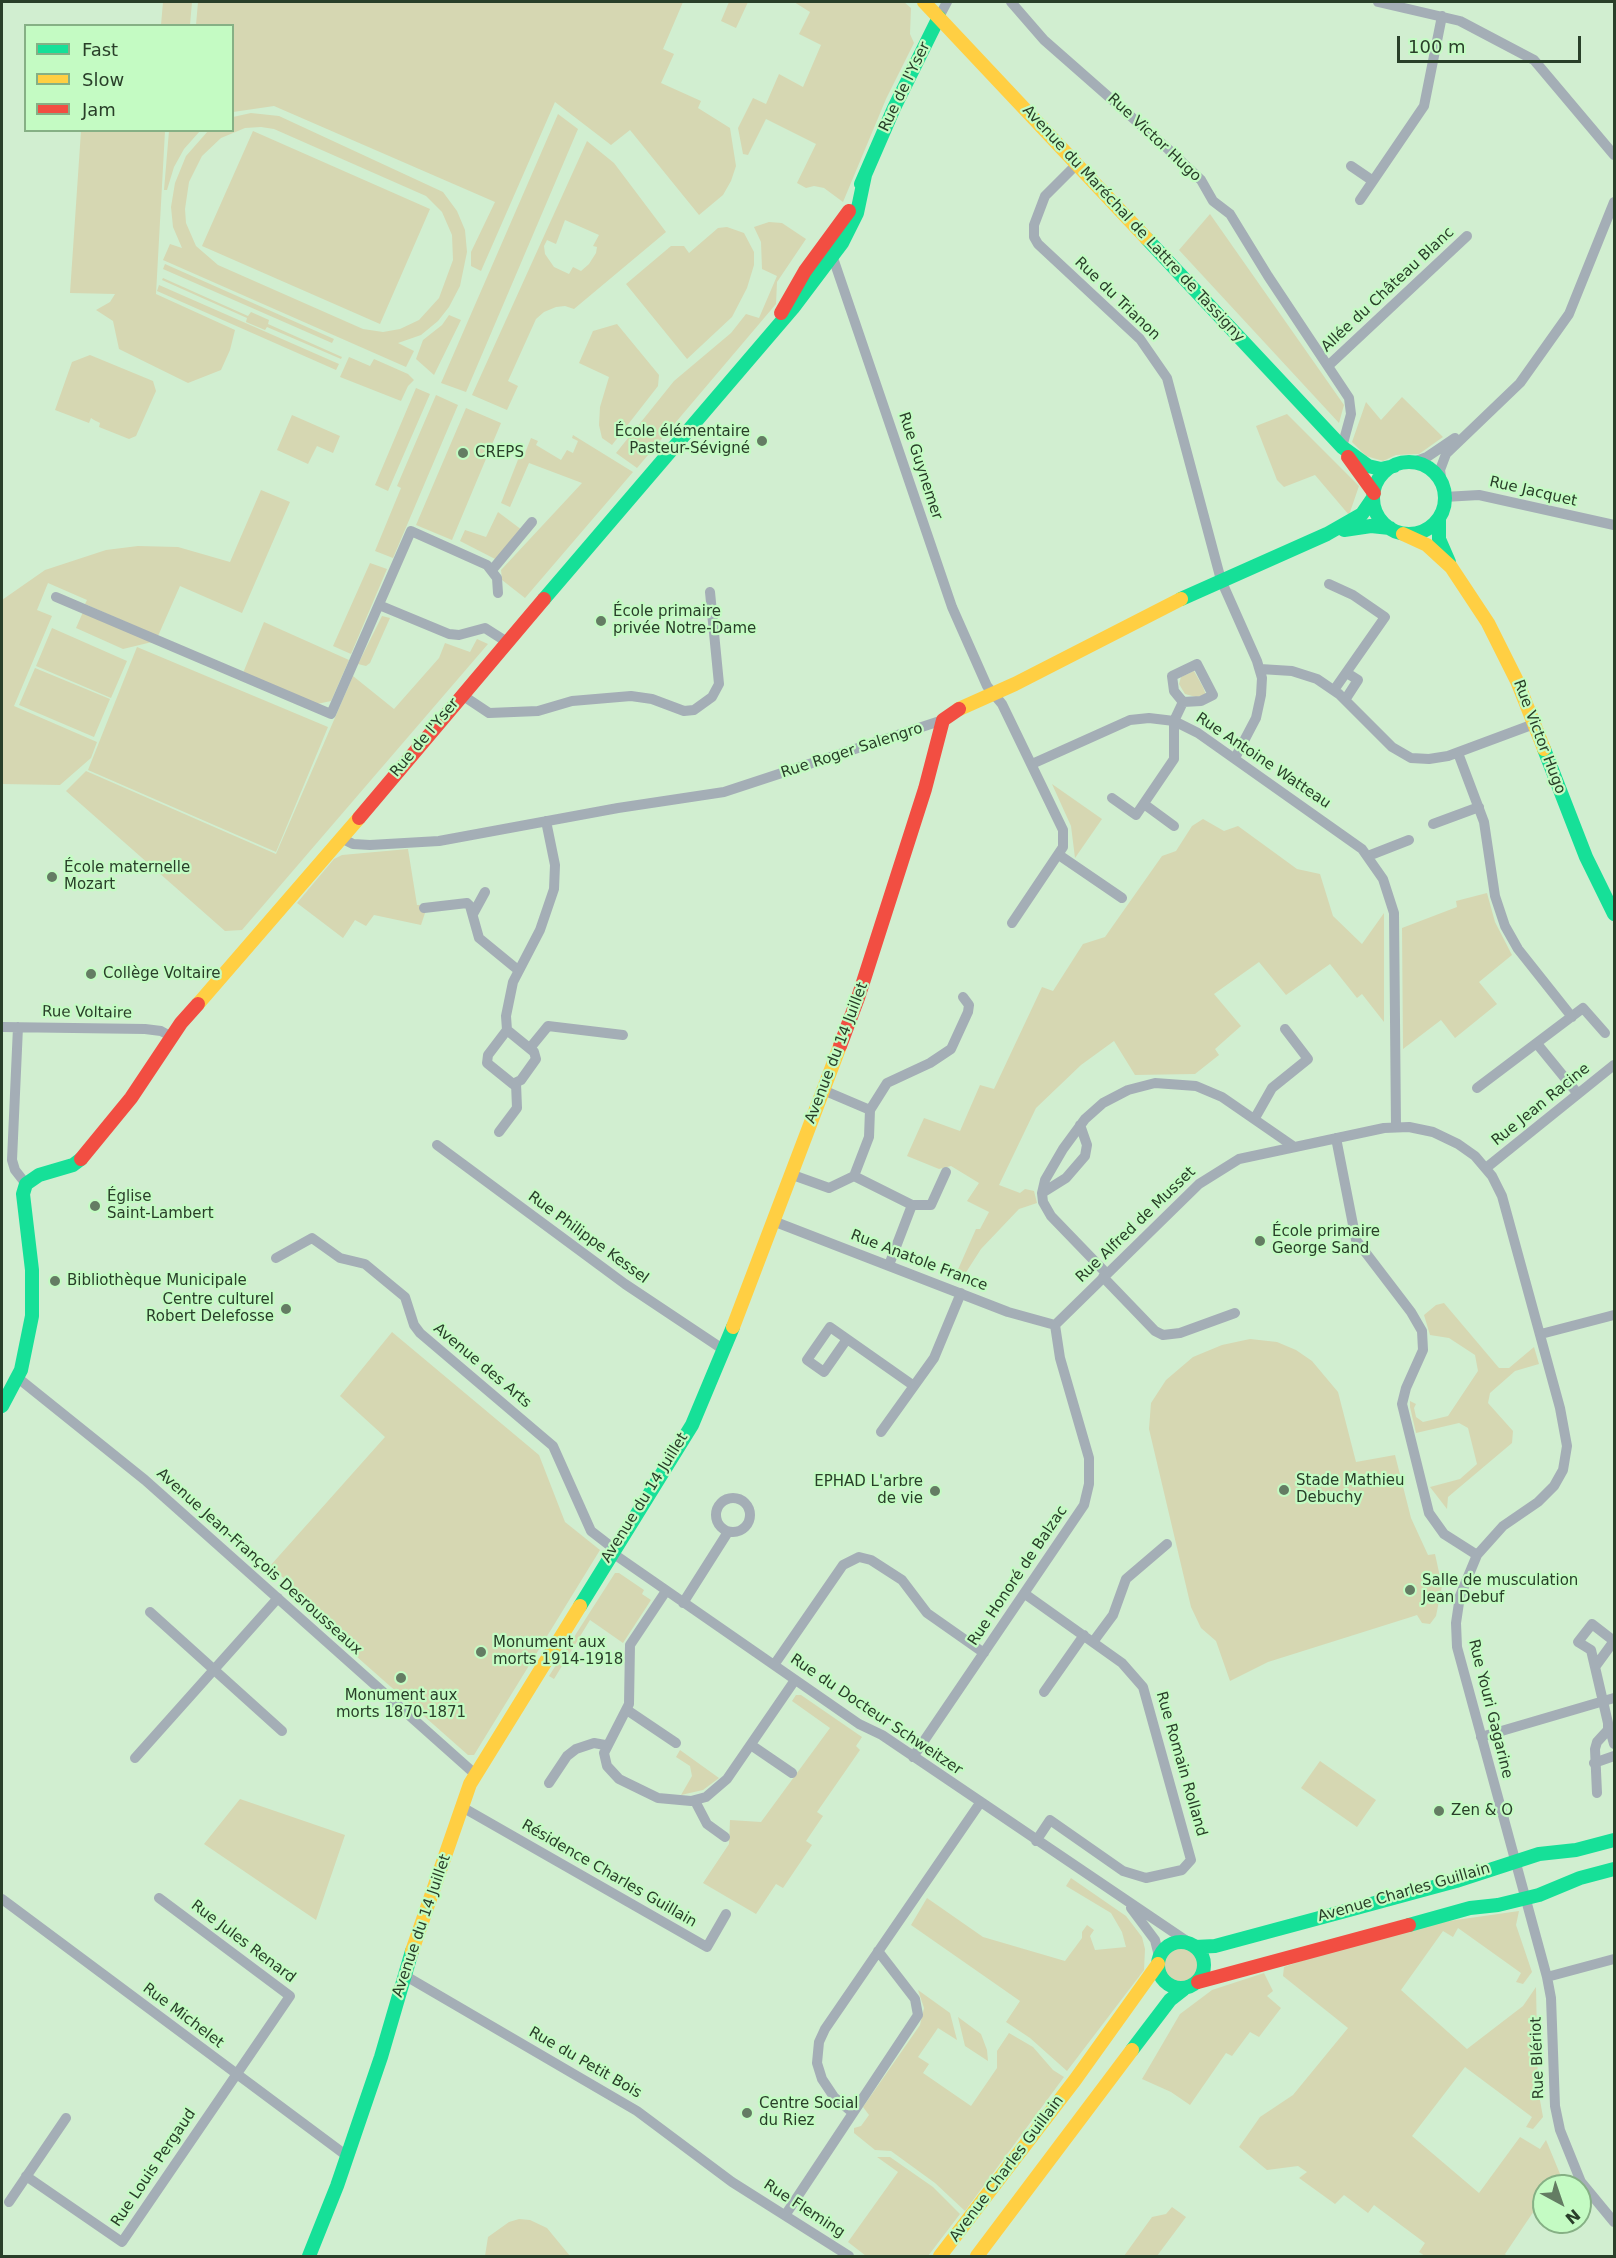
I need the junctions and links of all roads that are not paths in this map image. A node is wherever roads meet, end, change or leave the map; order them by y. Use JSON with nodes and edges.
{"nodes":[{"id":1,"x":924,"y":2,"type":"edge"},
{"id":2,"x":947,"y":2,"type":"edge"},
{"id":3,"x":1011,"y":2,"type":"edge"},
{"id":4,"x":1378,"y":2,"type":"edge"},
{"id":5,"x":1442,"y":16,"type":"junction"},
{"id":6,"x":939,"y":18,"type":"junction"},
{"id":7,"x":1614,"y":155,"type":"edge"},
{"id":8,"x":1077,"y":164,"type":"junction"},
{"id":9,"x":1351,"y":166,"type":"dead end"},
{"id":10,"x":865,"y":175,"type":"junction"},
{"id":11,"x":1373,"y":181,"type":"junction"},
{"id":12,"x":1360,"y":200,"type":"dead end"},
{"id":13,"x":1614,"y":201,"type":"edge"},
{"id":14,"x":1467,"y":236,"type":"dead end"},
{"id":15,"x":824,"y":245,"type":"junction"},
{"id":16,"x":834,"y":257,"type":"junction"},
{"id":17,"x":768,"y":334,"type":"junction"},
{"id":18,"x":1328,"y":366,"type":"junction"},
{"id":19,"x":1484,"y":416,"type":"junction"},
{"id":20,"x":1342,"y":447,"type":"junction"},
{"id":21,"x":1411,"y":463,"type":"junction"},
{"id":22,"x":1394,"y":466,"type":"junction"},
{"id":23,"x":1443,"y":490,"type":"junction"},
{"id":24,"x":1374,"y":496,"type":"junction"},
{"id":25,"x":1439,"y":518,"type":"junction"},
{"id":26,"x":532,"y":522,"type":"dead end"},
{"id":27,"x":1614,"y":525,"type":"edge"},
{"id":28,"x":1396,"y":531,"type":"junction"},
{"id":29,"x":1327,"y":534,"type":"junction"},
{"id":30,"x":1451,"y":567,"type":"junction"},
{"id":31,"x":492,"y":570,"type":"junction"},
{"id":32,"x":1221,"y":580,"type":"junction"},
{"id":33,"x":1329,"y":584,"type":"dead end"},
{"id":34,"x":710,"y":592,"type":"dead end"},
{"id":35,"x":498,"y":593,"type":"dead end"},
{"id":36,"x":56,"y":597,"type":"dead end"},
{"id":37,"x":379,"y":604,"type":"junction"},
{"id":38,"x":507,"y":642,"type":"junction"},
{"id":39,"x":1260,"y":669,"type":"junction"},
{"id":40,"x":1347,"y":673,"type":"junction"},
{"id":41,"x":1334,"y":690,"type":"junction"},
{"id":42,"x":994,"y":693,"type":"junction"},
{"id":43,"x":462,"y":695,"type":"junction"},
{"id":44,"x":1345,"y":700,"type":"junction"},
{"id":45,"x":1183,"y":702,"type":"dead end"},
{"id":46,"x":943,"y":720,"type":"junction"},
{"id":47,"x":1174,"y":722,"type":"junction"},
{"id":48,"x":1534,"y":724,"type":"junction"},
{"id":49,"x":1458,"y":753,"type":"junction"},
{"id":50,"x":1235,"y":758,"type":"junction"},
{"id":51,"x":1032,"y":764,"type":"junction"},
{"id":52,"x":1112,"y":798,"type":"dead end"},
{"id":53,"x":1144,"y":804,"type":"junction"},
{"id":54,"x":1479,"y":807,"type":"junction"},
{"id":55,"x":546,"y":821,"type":"junction"},
{"id":56,"x":1433,"y":824,"type":"dead end"},
{"id":57,"x":1174,"y":826,"type":"dead end"},
{"id":58,"x":341,"y":838,"type":"junction"},
{"id":59,"x":1409,"y":840,"type":"dead end"},
{"id":60,"x":1059,"y":855,"type":"junction"},
{"id":61,"x":1368,"y":856,"type":"junction"},
{"id":62,"x":485,"y":892,"type":"dead end"},
{"id":63,"x":1122,"y":898,"type":"dead end"},
{"id":64,"x":424,"y":908,"type":"dead end"},
{"id":65,"x":472,"y":914,"type":"junction"},
{"id":66,"x":1614,"y":914,"type":"edge"},
{"id":67,"x":1012,"y":923,"type":"dead end"},
{"id":68,"x":518,"y":970,"type":"junction"},
{"id":69,"x":963,"y":998,"type":"dead end"},
{"id":70,"x":1572,"y":1017,"type":"junction"},
{"id":71,"x":2,"y":1027,"type":"edge"},
{"id":72,"x":18,"y":1027,"type":"junction"},
{"id":73,"x":1285,"y":1029,"type":"dead end"},
{"id":74,"x":507,"y":1030,"type":"junction"},
{"id":75,"x":1605,"y":1033,"type":"dead end"},
{"id":76,"x":623,"y":1035,"type":"dead end"},
{"id":77,"x":170,"y":1036,"type":"junction"},
{"id":78,"x":1538,"y":1045,"type":"junction"},
{"id":79,"x":530,"y":1048,"type":"junction"},
{"id":80,"x":1614,"y":1065,"type":"edge"},
{"id":81,"x":516,"y":1083,"type":"junction"},
{"id":82,"x":1477,"y":1088,"type":"dead end"},
{"id":83,"x":823,"y":1090,"type":"junction"},
{"id":84,"x":1578,"y":1094,"type":"junction"},
{"id":85,"x":870,"y":1110,"type":"junction"},
{"id":86,"x":1255,"y":1118,"type":"junction"},
{"id":87,"x":1080,"y":1125,"type":"junction"},
{"id":88,"x":1396,"y":1126,"type":"junction"},
{"id":89,"x":499,"y":1132,"type":"dead end"},
{"id":90,"x":1336,"y":1138,"type":"junction"},
{"id":91,"x":436,"y":1145,"type":"dead end"},
{"id":92,"x":1293,"y":1146,"type":"junction"},
{"id":93,"x":1486,"y":1168,"type":"junction"},
{"id":94,"x":946,"y":1172,"type":"dead end"},
{"id":95,"x":790,"y":1174,"type":"junction"},
{"id":96,"x":854,"y":1176,"type":"junction"},
{"id":97,"x":26,"y":1184,"type":"junction"},
{"id":98,"x":1042,"y":1193,"type":"junction"},
{"id":99,"x":912,"y":1205,"type":"junction"},
{"id":100,"x":773,"y":1221,"type":"junction"},
{"id":101,"x":276,"y":1258,"type":"dead end"},
{"id":102,"x":889,"y":1265,"type":"junction"},
{"id":103,"x":1105,"y":1275,"type":"junction"},
{"id":104,"x":961,"y":1293,"type":"junction"},
{"id":105,"x":1235,"y":1313,"type":"dead end"},
{"id":106,"x":1614,"y":1315,"type":"edge"},
{"id":107,"x":1055,"y":1325,"type":"junction"},
{"id":108,"x":1541,"y":1334,"type":"junction"},
{"id":109,"x":847,"y":1339,"type":"dead end"},
{"id":110,"x":724,"y":1350,"type":"junction"},
{"id":111,"x":18,"y":1378,"type":"junction"},
{"id":112,"x":914,"y":1386,"type":"junction"},
{"id":113,"x":2,"y":1407,"type":"edge"},
{"id":114,"x":881,"y":1432,"type":"dead end"},
{"id":115,"x":729,"y":1532,"type":"dead end"},
{"id":116,"x":1167,"y":1544,"type":"dead end"},
{"id":117,"x":612,"y":1550,"type":"junction"},
{"id":118,"x":1477,"y":1555,"type":"junction"},
{"id":119,"x":666,"y":1591,"type":"junction"},
{"id":120,"x":1025,"y":1594,"type":"junction"},
{"id":121,"x":278,"y":1598,"type":"junction"},
{"id":122,"x":683,"y":1603,"type":"junction"},
{"id":123,"x":150,"y":1612,"type":"dead end"},
{"id":124,"x":1088,"y":1639,"type":"junction"},
{"id":125,"x":984,"y":1653,"type":"junction"},
{"id":126,"x":774,"y":1665,"type":"junction"},
{"id":127,"x":1595,"y":1667,"type":"dead end"},
{"id":128,"x":214,"y":1670,"type":"junction"},
{"id":129,"x":795,"y":1680,"type":"junction"},
{"id":130,"x":1044,"y":1692,"type":"dead end"},
{"id":131,"x":1614,"y":1698,"type":"edge"},
{"id":132,"x":1603,"y":1702,"type":"junction"},
{"id":133,"x":627,"y":1710,"type":"junction"},
{"id":134,"x":1609,"y":1726,"type":"junction"},
{"id":135,"x":282,"y":1731,"type":"dead end"},
{"id":136,"x":1481,"y":1737,"type":"junction"},
{"id":137,"x":676,"y":1743,"type":"dead end"},
{"id":138,"x":751,"y":1744,"type":"junction"},
{"id":139,"x":1614,"y":1744,"type":"edge"},
{"id":140,"x":605,"y":1745,"type":"junction"},
{"id":141,"x":1614,"y":1756,"type":"edge"},
{"id":142,"x":913,"y":1757,"type":"junction"},
{"id":143,"x":135,"y":1758,"type":"dead end"},
{"id":144,"x":1594,"y":1763,"type":"junction"},
{"id":145,"x":792,"y":1773,"type":"dead end"},
{"id":146,"x":475,"y":1774,"type":"junction"},
{"id":147,"x":549,"y":1783,"type":"dead end"},
{"id":148,"x":1598,"y":1793,"type":"dead end"},
{"id":149,"x":695,"y":1801,"type":"junction"},
{"id":150,"x":980,"y":1803,"type":"junction"},
{"id":151,"x":462,"y":1807,"type":"junction"},
{"id":152,"x":724,"y":1837,"type":"dead end"},
{"id":153,"x":1614,"y":1840,"type":"edge"},
{"id":154,"x":1036,"y":1841,"type":"junction"},
{"id":155,"x":1515,"y":1861,"type":"junction"},
{"id":156,"x":1614,"y":1869,"type":"edge"},
{"id":157,"x":1520,"y":1880,"type":"joint"},
{"id":158,"x":159,"y":1898,"type":"dead end"},
{"id":159,"x":1525,"y":1898,"type":"junction"},
{"id":160,"x":2,"y":1899,"type":"edge"},
{"id":161,"x":1125,"y":1901,"type":"junction"},
{"id":162,"x":726,"y":1914,"type":"dead end"},
{"id":163,"x":1193,"y":1945,"type":"junction"},
{"id":164,"x":878,"y":1951,"type":"junction"},
{"id":165,"x":1614,"y":1959,"type":"edge"},
{"id":166,"x":1158,"y":1960,"type":"junction"},
{"id":167,"x":404,"y":1975,"type":"junction"},
{"id":168,"x":1547,"y":1977,"type":"junction"},
{"id":169,"x":1198,"y":1982,"type":"junction"},
{"id":170,"x":1184,"y":1989,"type":"junction"},
{"id":171,"x":236,"y":2074,"type":"junction"},
{"id":172,"x":853,"y":2113,"type":"junction"},
{"id":173,"x":66,"y":2118,"type":"dead end"},
{"id":174,"x":347,"y":2157,"type":"junction"},
{"id":175,"x":26,"y":2176,"type":"junction"},
{"id":176,"x":743,"y":2188,"type":"joint"},
{"id":177,"x":9,"y":2202,"type":"dead end"},
{"id":178,"x":786,"y":2214,"type":"junction"},
{"id":179,"x":1614,"y":2222,"type":"edge"},
{"id":180,"x":309,"y":2256,"type":"edge"},
{"id":181,"x":849,"y":2256,"type":"edge"},
{"id":182,"x":940,"y":2256,"type":"edge"},
{"id":183,"x":977,"y":2256,"type":"edge"}],
"edges":[{"from":1,"to":6,"type":"street","name":"Avenue du Maréchal de Lattre de Tassigny"},
{"from":2,"to":6,"type":"street","name":"Rue de l'Yser"},
{"from":3,"to":18,"type":"street","name":"Rue Victor Hugo"},
{"from":4,"to":5,"type":"street"},
{"from":5,"to":7,"type":"street"},
{"from":5,"to":11,"type":"street"},
{"from":6,"to":8,"type":"street","name":"Avenue du Maréchal de Lattre de Tassigny"},
{"from":6,"to":10,"type":"street","name":"Rue de l'Yser"},
{"from":8,"to":20,"type":"street","name":"Avenue du Maréchal de Lattre de Tassigny"},
{"from":8,"to":32,"type":"street","name":"Rue du Trianon"},
{"from":9,"to":11,"type":"street"},
{"from":10,"to":15,"type":"street","name":"Rue de l'Yser"},
{"from":10,"to":16,"type":"street","name":"Rue de l'Yser"},
{"from":11,"to":12,"type":"street"},
{"from":13,"to":19,"type":"street"},
{"from":14,"to":18,"type":"street","name":"Allée du Château Blanc"},
{"from":15,"to":16,"type":"street","name":"Rue Guynemer"},
{"from":15,"to":17,"type":"street","name":"Rue de l'Yser"},
{"from":16,"to":17,"type":"street","name":"Rue de l'Yser"},
{"from":16,"to":42,"type":"street","name":"Rue Guynemer"},
{"from":17,"to":38,"type":"street","name":"Rue de l'Yser"},
{"from":18,"to":20,"type":"street","name":"Rue Victor Hugo"},
{"from":19,"to":21,"type":"street"},
{"from":19,"to":23,"type":"street"},
{"from":20,"to":22,"type":"street","name":"Avenue du Maréchal de Lattre de Tassigny"},
{"from":20,"to":24,"type":"street","name":"Avenue du Maréchal de Lattre de Tassigny"},
{"from":21,"to":22,"type":"street"},
{"from":21,"to":23,"type":"street"},
{"from":22,"to":24,"type":"street"},
{"from":23,"to":25,"type":"street"},
{"from":23,"to":27,"type":"street","name":"Rue Jacquet"},
{"from":24,"to":28,"type":"street"},
{"from":24,"to":29,"type":"street","name":"Rue Roger Salengro"},
{"from":25,"to":28,"type":"street"},
{"from":25,"to":30,"type":"street","name":"Rue Victor Hugo"},
{"from":26,"to":31,"type":"street"},
{"from":28,"to":29,"type":"street","name":"Rue Roger Salengro"},
{"from":28,"to":30,"type":"street","name":"Rue Victor Hugo"},
{"from":29,"to":32,"type":"street","name":"Rue Roger Salengro"},
{"from":30,"to":48,"type":"street","name":"Rue Victor Hugo"},
{"from":31,"to":35,"type":"street"},
{"from":31,"to":37,"type":"street"},
{"from":32,"to":39,"type":"street"},
{"from":32,"to":42,"type":"street","name":"Rue Roger Salengro"},
{"from":33,"to":40,"type":"street"},
{"from":34,"to":43,"type":"street"},
{"from":36,"to":37,"type":"street"},
{"from":37,"to":38,"type":"street"},
{"from":38,"to":43,"type":"street","name":"Rue de l'Yser"},
{"from":39,"to":41,"type":"street"},
{"from":39,"to":50,"type":"street"},
{"from":40,"to":41,"type":"street"},
{"from":40,"to":44,"type":"street"},
{"from":41,"to":44,"type":"street"},
{"from":42,"to":46,"type":"street","name":"Rue Roger Salengro"},
{"from":42,"to":51,"type":"street","name":"Rue Guynemer"},
{"from":43,"to":58,"type":"street","name":"Rue de l'Yser"},
{"from":44,"to":49,"type":"street"},
{"from":45,"to":47,"type":"street"},
{"from":46,"to":55,"type":"street","name":"Rue Roger Salengro"},
{"from":46,"to":83,"type":"street","name":"Avenue du 14 Juillet"},
{"from":47,"to":50,"type":"street","name":"Rue Antoine Watteau"},
{"from":47,"to":51,"type":"street","name":"Rue Antoine Watteau"},
{"from":47,"to":53,"type":"street"},
{"from":48,"to":49,"type":"street"},
{"from":48,"to":66,"type":"street","name":"Rue Victor Hugo"},
{"from":49,"to":54,"type":"street"},
{"from":50,"to":61,"type":"street","name":"Rue Antoine Watteau"},
{"from":51,"to":60,"type":"street","name":"Rue Guynemer"},
{"from":52,"to":53,"type":"street"},
{"from":53,"to":57,"type":"street"},
{"from":54,"to":56,"type":"street"},
{"from":54,"to":70,"type":"street"},
{"from":55,"to":58,"type":"street","name":"Rue Roger Salengro"},
{"from":55,"to":68,"type":"street"},
{"from":58,"to":77,"type":"street","name":"Rue de l'Yser"},
{"from":59,"to":61,"type":"street"},
{"from":60,"to":63,"type":"street"},
{"from":60,"to":67,"type":"street"},
{"from":61,"to":88,"type":"street","name":"Rue Antoine Watteau"},
{"from":62,"to":65,"type":"street"},
{"from":64,"to":65,"type":"street"},
{"from":65,"to":68,"type":"street"},
{"from":68,"to":74,"type":"street"},
{"from":69,"to":85,"type":"street"},
{"from":70,"to":75,"type":"street"},
{"from":70,"to":78,"type":"street"},
{"from":71,"to":72,"type":"street","name":"Rue Voltaire"},
{"from":72,"to":77,"type":"street","name":"Rue Voltaire"},
{"from":72,"to":97,"type":"street"},
{"from":73,"to":86,"type":"street"},
{"from":74,"to":79,"type":"street"},
{"from":74,"to":81,"type":"street"},
{"from":76,"to":79,"type":"street"},
{"from":77,"to":97,"type":"street","name":"Rue de l'Yser"},
{"from":78,"to":82,"type":"street"},
{"from":78,"to":84,"type":"street"},
{"from":79,"to":81,"type":"street"},
{"from":80,"to":84,"type":"street","name":"Rue Jean Racine"},
{"from":81,"to":89,"type":"street"},
{"from":83,"to":85,"type":"street"},
{"from":83,"to":95,"type":"street","name":"Avenue du 14 Juillet"},
{"from":84,"to":93,"type":"street","name":"Rue Jean Racine"},
{"from":85,"to":96,"type":"street"},
{"from":86,"to":87,"type":"street"},
{"from":86,"to":92,"type":"street"},
{"from":87,"to":98,"type":"street"},
{"from":87,"to":98,"type":"street"},
{"from":88,"to":90,"type":"street","name":"Rue Alfred de Musset"},
{"from":88,"to":93,"type":"street","name":"Rue Alfred de Musset"},
{"from":90,"to":92,"type":"street","name":"Rue Alfred de Musset"},
{"from":90,"to":118,"type":"street"},
{"from":91,"to":110,"type":"street","name":"Rue Philippe Kessel"},
{"from":92,"to":103,"type":"street","name":"Rue Alfred de Musset"},
{"from":93,"to":108,"type":"street","name":"Rue Alfred de Musset"},
{"from":94,"to":99,"type":"street"},
{"from":95,"to":96,"type":"street"},
{"from":95,"to":100,"type":"street","name":"Avenue du 14 Juillet"},
{"from":96,"to":99,"type":"street"},
{"from":97,"to":111,"type":"street"},
{"from":98,"to":103,"type":"street"},
{"from":99,"to":102,"type":"street"},
{"from":100,"to":102,"type":"street","name":"Rue Anatole France"},
{"from":100,"to":110,"type":"street","name":"Avenue du 14 Juillet"},
{"from":101,"to":117,"type":"street","name":"Avenue des Arts"},
{"from":102,"to":104,"type":"street","name":"Rue Anatole France"},
{"from":103,"to":105,"type":"street"},
{"from":103,"to":107,"type":"street","name":"Rue Alfred de Musset"},
{"from":104,"to":107,"type":"street","name":"Rue Anatole France"},
{"from":104,"to":112,"type":"street"},
{"from":106,"to":108,"type":"street"},
{"from":107,"to":120,"type":"street","name":"Rue Honoré de Balzac"},
{"from":108,"to":118,"type":"street","name":"Rue Youri Gagarine"},
{"from":109,"to":112,"type":"street"},
{"from":110,"to":117,"type":"street","name":"Avenue du 14 Juillet"},
{"from":111,"to":113,"type":"street"},
{"from":111,"to":121,"type":"street","name":"Avenue Jean-François Desrousseaux"},
{"from":112,"to":114,"type":"street"},
{"from":115,"to":122,"type":"street"},
{"from":116,"to":124,"type":"street"},
{"from":117,"to":119,"type":"street","name":"Rue du Docteur Schweitzer"},
{"from":117,"to":146,"type":"street","name":"Avenue du 14 Juillet"},
{"from":118,"to":136,"type":"street","name":"Rue Youri Gagarine"},
{"from":119,"to":122,"type":"street","name":"Rue du Docteur Schweitzer"},
{"from":119,"to":133,"type":"street"},
{"from":120,"to":124,"type":"street","name":"Rue Romain Rolland"},
{"from":120,"to":125,"type":"street","name":"Rue Honoré de Balzac"},
{"from":121,"to":128,"type":"street"},
{"from":121,"to":146,"type":"street","name":"Avenue Jean-François Desrousseaux"},
{"from":122,"to":126,"type":"street","name":"Rue du Docteur Schweitzer"},
{"from":123,"to":128,"type":"street"},
{"from":124,"to":130,"type":"street"},
{"from":124,"to":154,"type":"street","name":"Rue Romain Rolland"},
{"from":125,"to":126,"type":"street"},
{"from":125,"to":142,"type":"street","name":"Rue Honoré de Balzac"},
{"from":126,"to":129,"type":"street","name":"Rue du Docteur Schweitzer"},
{"from":127,"to":132,"type":"street"},
{"from":128,"to":135,"type":"street"},
{"from":128,"to":143,"type":"street"},
{"from":129,"to":138,"type":"street"},
{"from":129,"to":142,"type":"street","name":"Rue du Docteur Schweitzer"},
{"from":131,"to":132,"type":"street"},
{"from":132,"to":134,"type":"street"},
{"from":132,"to":136,"type":"street"},
{"from":133,"to":137,"type":"street"},
{"from":133,"to":140,"type":"street"},
{"from":134,"to":139,"type":"street"},
{"from":134,"to":144,"type":"street"},
{"from":136,"to":155,"type":"street","name":"Rue Youri Gagarine"},
{"from":138,"to":145,"type":"street"},
{"from":138,"to":149,"type":"street"},
{"from":140,"to":147,"type":"street"},
{"from":140,"to":149,"type":"street"},
{"from":141,"to":144,"type":"street"},
{"from":142,"to":150,"type":"street","name":"Rue du Docteur Schweitzer"},
{"from":144,"to":148,"type":"street"},
{"from":146,"to":151,"type":"street","name":"Avenue du 14 Juillet"},
{"from":149,"to":152,"type":"street"},
{"from":150,"to":154,"type":"street","name":"Rue du Docteur Schweitzer"},
{"from":150,"to":164,"type":"street"},
{"from":151,"to":162,"type":"street","name":"Résidence Charles Guillain"},
{"from":151,"to":167,"type":"street","name":"Avenue du 14 Juillet"},
{"from":153,"to":155,"type":"street","name":"Avenue Charles Guillain"},
{"from":154,"to":161,"type":"street","name":"Rue du Docteur Schweitzer"},
{"from":155,"to":157,"type":"street","name":"Rue Youri Gagarine"},
{"from":155,"to":163,"type":"street","name":"Avenue Charles Guillain"},
{"from":156,"to":159,"type":"street","name":"Avenue Charles Guillain"},
{"from":157,"to":159,"type":"street","name":"Rue Blériot"},
{"from":158,"to":171,"type":"street","name":"Rue Jules Renard"},
{"from":159,"to":168,"type":"street","name":"Rue Blériot"},
{"from":159,"to":169,"type":"street","name":"Avenue Charles Guillain"},
{"from":160,"to":171,"type":"street","name":"Rue Michelet"},
{"from":161,"to":163,"type":"street","name":"Rue du Docteur Schweitzer"},
{"from":161,"to":166,"type":"street","name":"Rue du Docteur Schweitzer"},
{"from":163,"to":166,"type":"street"},
{"from":163,"to":169,"type":"street"},
{"from":164,"to":172,"type":"street"},
{"from":164,"to":172,"type":"street"},
{"from":165,"to":168,"type":"street"},
{"from":166,"to":170,"type":"street"},
{"from":166,"to":182,"type":"street","name":"Avenue Charles Guillain"},
{"from":167,"to":174,"type":"street","name":"Avenue du 14 Juillet"},
{"from":167,"to":176,"type":"street","name":"Rue du Petit Bois"},
{"from":168,"to":179,"type":"street","name":"Rue Blériot"},
{"from":169,"to":170,"type":"street"},
{"from":170,"to":183,"type":"street","name":"Avenue Charles Guillain"},
{"from":171,"to":174,"type":"street","name":"Rue Michelet"},
{"from":171,"to":175,"type":"street","name":"Rue Louis Pergaud"},
{"from":172,"to":178,"type":"street"},
{"from":173,"to":175,"type":"street"},
{"from":174,"to":180,"type":"street","name":"Avenue du 14 Juillet"},
{"from":175,"to":177,"type":"street"},
{"from":176,"to":178,"type":"street","name":"Rue Fleming"},
{"from":178,"to":181,"type":"street","name":"Rue Fleming"}]}
